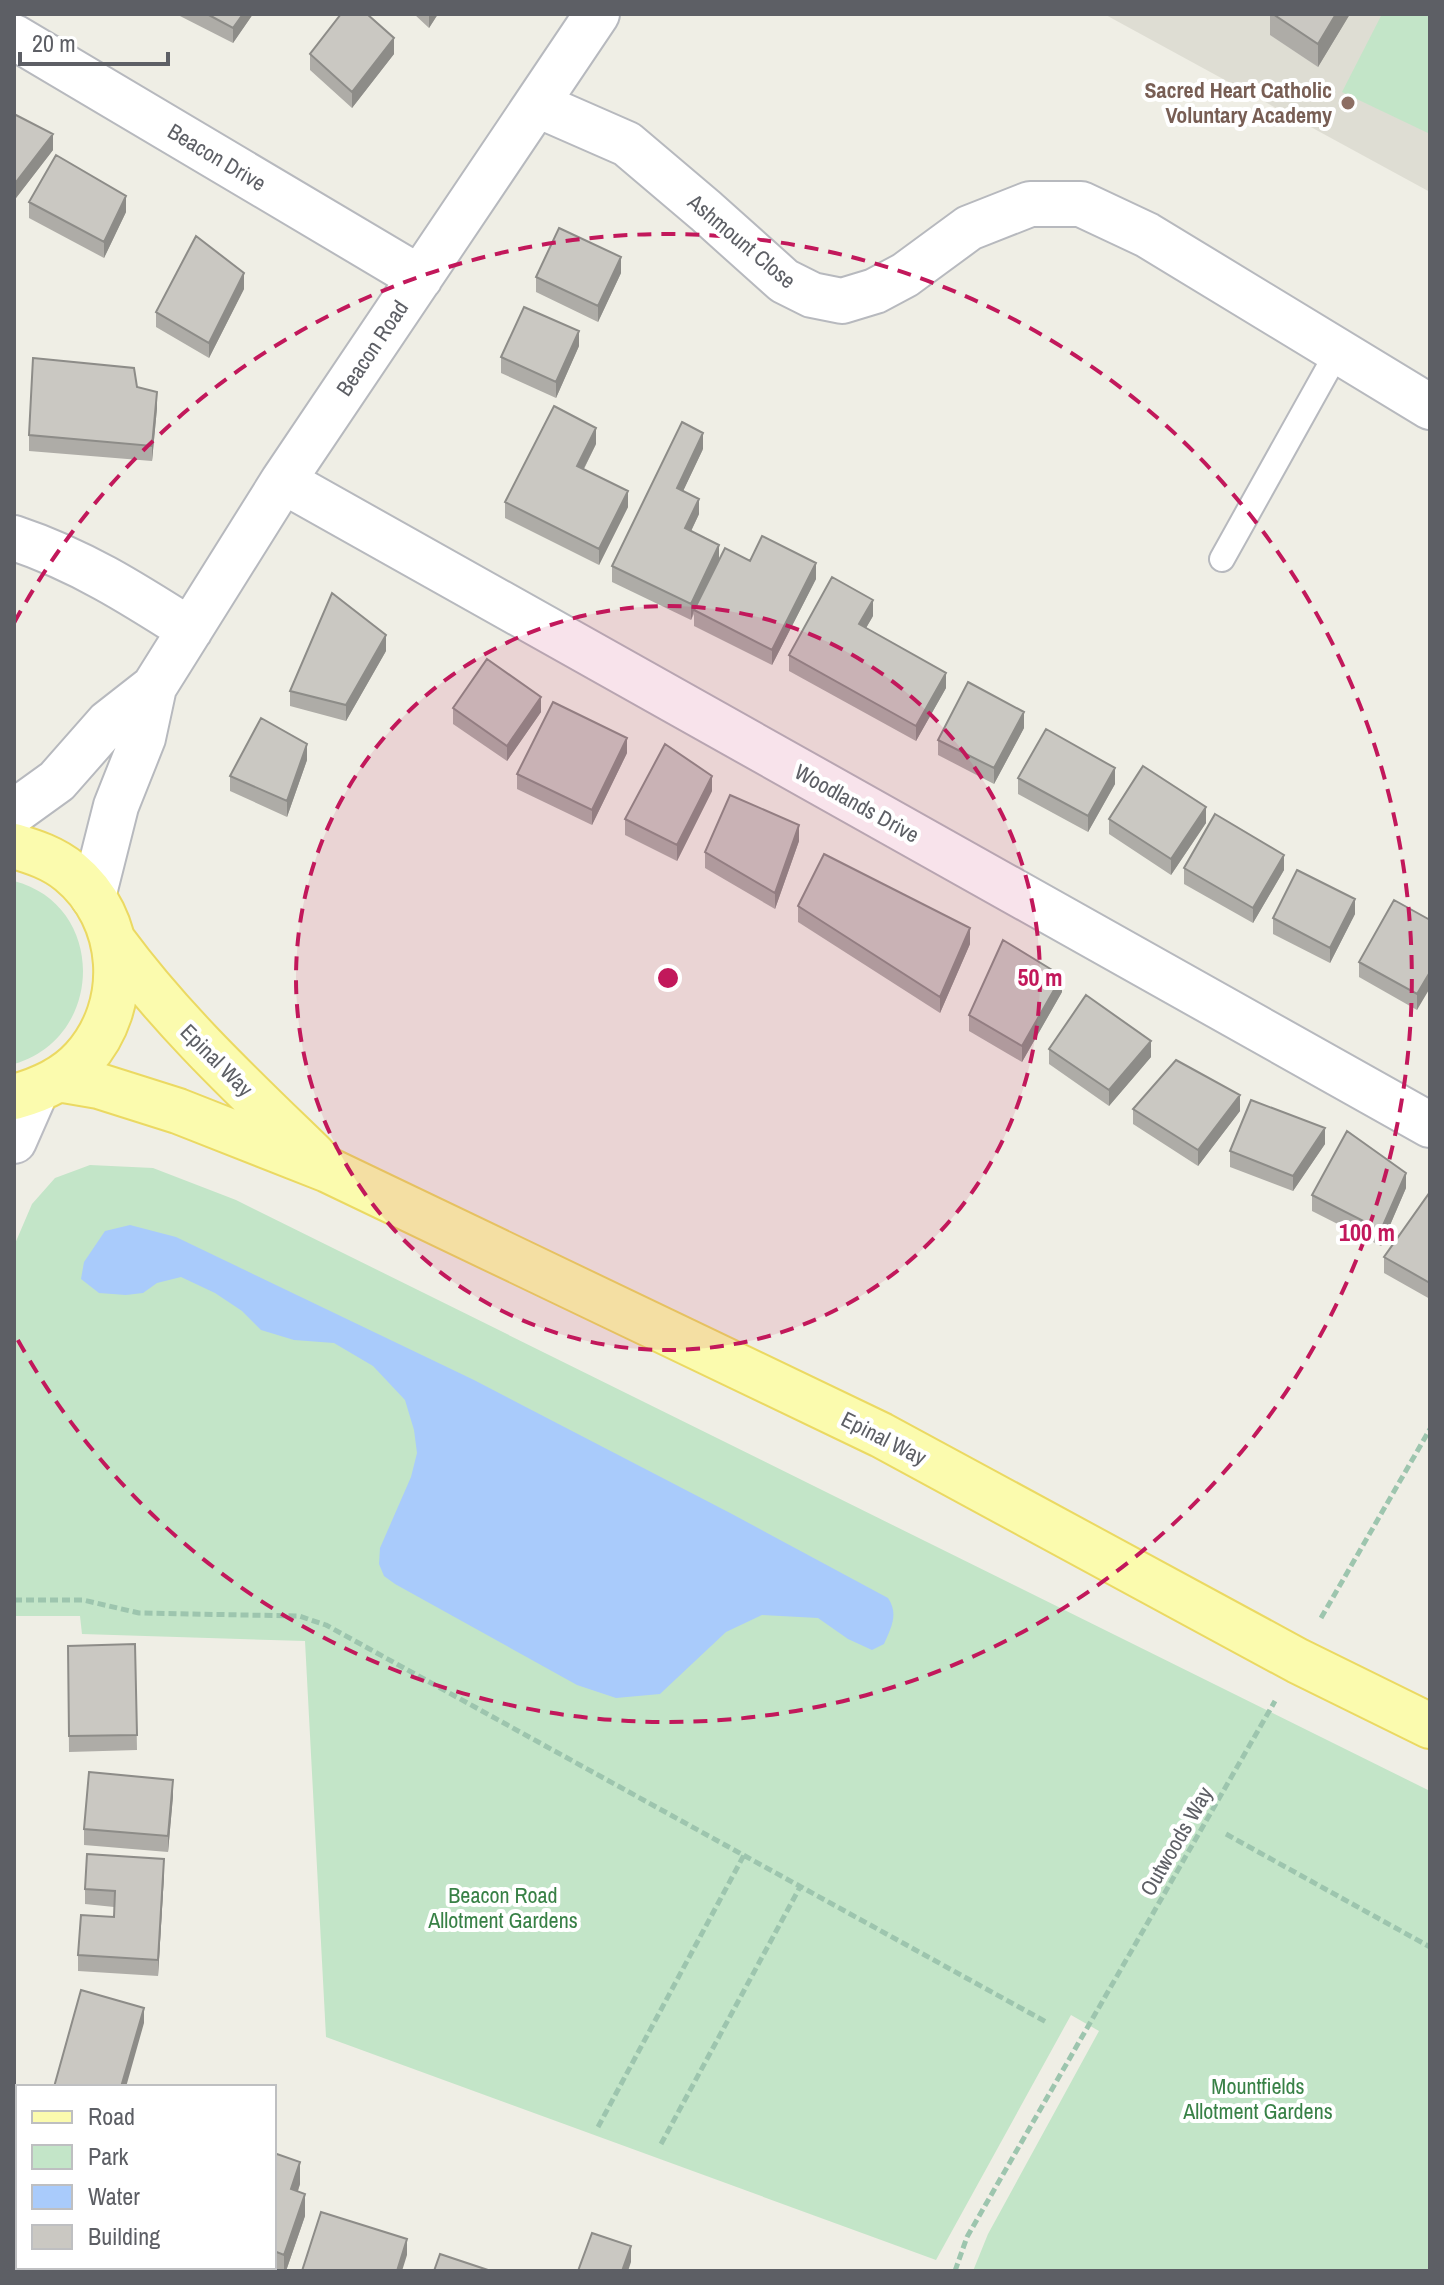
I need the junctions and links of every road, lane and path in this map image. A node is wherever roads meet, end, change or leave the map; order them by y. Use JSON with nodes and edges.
{"nodes":[{"id":1,"x":597,"y":14,"type":"edge"},
{"id":2,"x":14,"y":37,"type":"edge"},
{"id":3,"x":538,"y":105,"type":"junction"},
{"id":4,"x":420,"y":278,"type":"junction"},
{"id":5,"x":1338,"y":351,"type":"junction"},
{"id":6,"x":1430,"y":407,"type":"edge"},
{"id":7,"x":283,"y":481,"type":"junction"},
{"id":8,"x":14,"y":538,"type":"edge"},
{"id":9,"x":1222,"y":559,"type":"dead end"},
{"id":10,"x":190,"y":630,"type":"junction"},
{"id":11,"x":154,"y":687,"type":"junction"},
{"id":12,"x":14,"y":812,"type":"edge"},
{"id":13,"x":14,"y":846,"type":"edge"},
{"id":14,"x":93,"y":897,"type":"junction"},
{"id":15,"x":114,"y":942,"type":"junction"},
{"id":16,"x":36,"y":1089,"type":"edge"},
{"id":17,"x":1430,"y":1125,"type":"edge"},
{"id":18,"x":14,"y":1141,"type":"edge"},
{"id":19,"x":328,"y":1170,"type":"junction"},
{"id":20,"x":1430,"y":1429,"type":"edge"},
{"id":21,"x":14,"y":1600,"type":"edge"},
{"id":22,"x":1333,"y":1627,"type":"dead end"},
{"id":23,"x":1298,"y":1661,"type":"junction"},
{"id":24,"x":1430,"y":1726,"type":"edge"},
{"id":25,"x":1226,"y":1834,"type":"dead end"},
{"id":26,"x":744,"y":1855,"type":"junction"},
{"id":27,"x":800,"y":1887,"type":"junction"},
{"id":28,"x":1430,"y":1947,"type":"edge"},
{"id":29,"x":1048,"y":2023,"type":"dead end"},
{"id":30,"x":598,"y":2127,"type":"dead end"},
{"id":31,"x":661,"y":2144,"type":"dead end"},
{"id":32,"x":955,"y":2271,"type":"edge"}],
"edges":[{"from":1,"to":3,"type":"street","name":"Beacon Road"},
{"from":2,"to":4,"type":"street","name":"Beacon Drive"},
{"from":3,"to":4,"type":"street","name":"Beacon Road"},
{"from":3,"to":5,"type":"street","name":"Ashmount Close"},
{"from":4,"to":7,"type":"street","name":"Beacon Road"},
{"from":5,"to":6,"type":"street","name":"Ashmount Close"},
{"from":5,"to":9,"type":"lane"},
{"from":7,"to":10,"type":"street","name":"Beacon Road"},
{"from":7,"to":17,"type":"street","name":"Woodlands Drive"},
{"from":8,"to":10,"type":"street"},
{"from":10,"to":11,"type":"street","name":"Beacon Road"},
{"from":11,"to":12,"type":"street","name":"Beacon Road"},
{"from":11,"to":14,"type":"street","name":"Beacon Road"},
{"from":13,"to":14,"type":"main road"},
{"from":14,"to":15,"type":"main road"},
{"from":15,"to":16,"type":"main road"},
{"from":15,"to":19,"type":"main road","name":"Epinal Way"},
{"from":16,"to":18,"type":"street"},
{"from":16,"to":19,"type":"main road","name":"Epinal Way"},
{"from":19,"to":23,"type":"main road","name":"Epinal Way"},
{"from":20,"to":22,"type":"path"},
{"from":21,"to":26,"type":"path"},
{"from":23,"to":24,"type":"main road","name":"Epinal Way"},
{"from":23,"to":32,"type":"path","name":"Outwoods Way"},
{"from":25,"to":28,"type":"path"},
{"from":26,"to":27,"type":"path"},
{"from":26,"to":30,"type":"path"},
{"from":27,"to":29,"type":"path"},
{"from":27,"to":31,"type":"path"}]}
